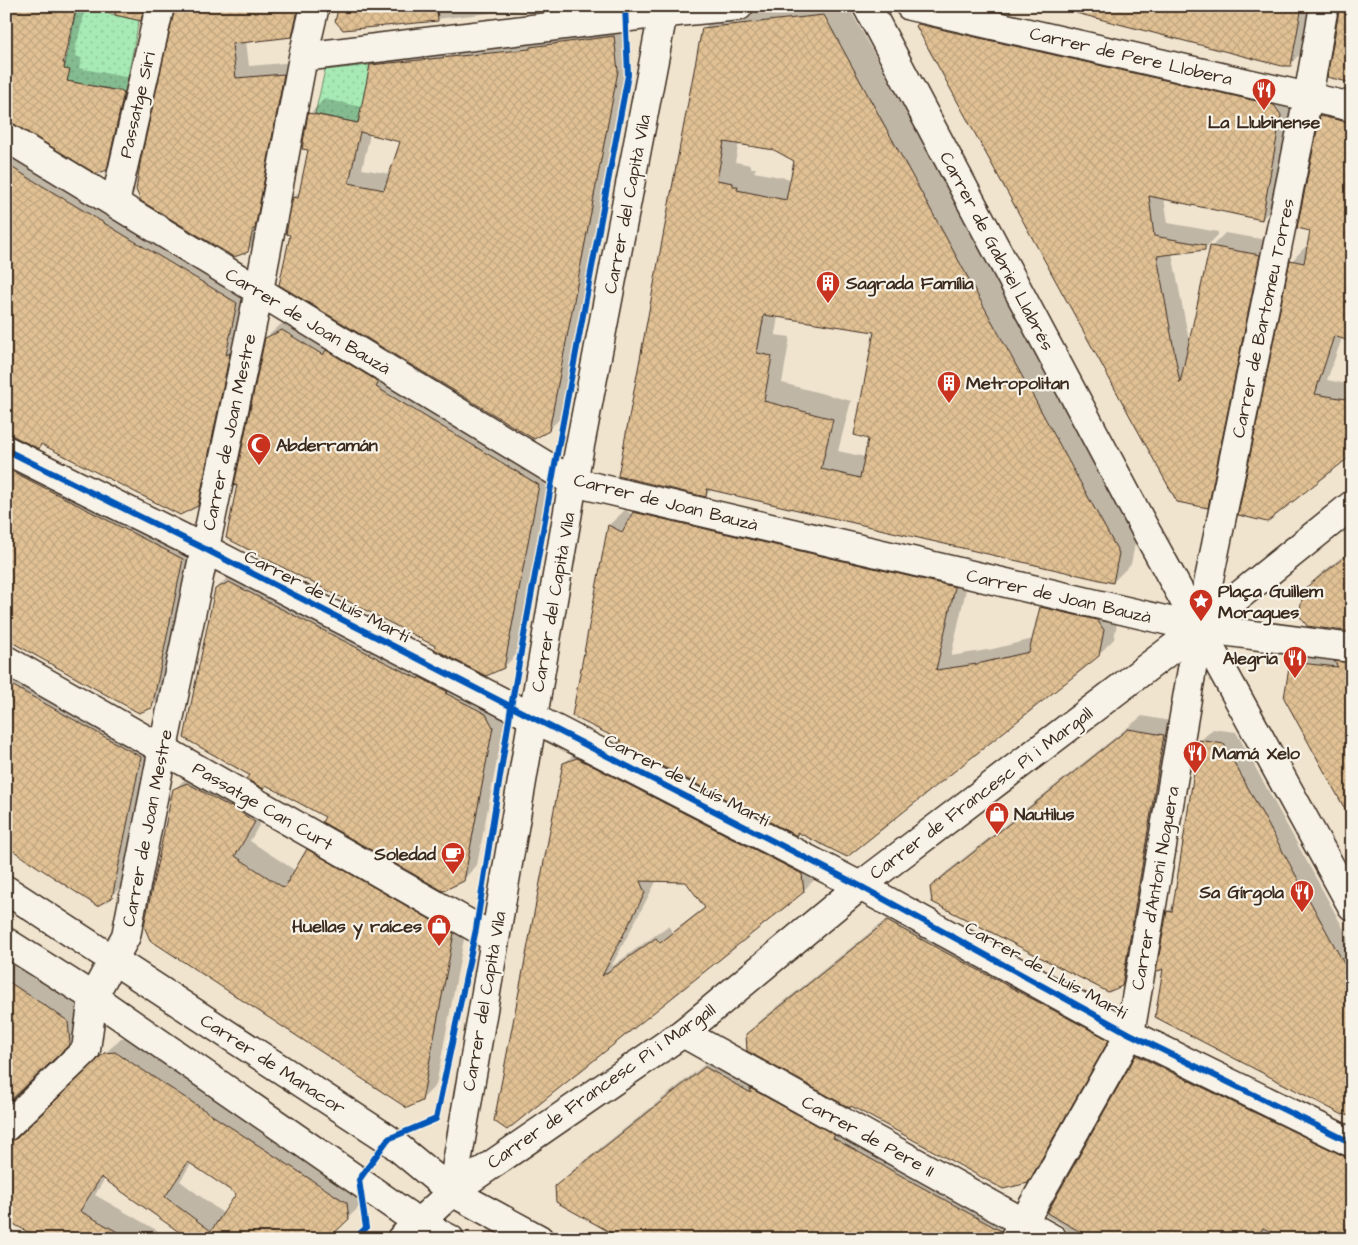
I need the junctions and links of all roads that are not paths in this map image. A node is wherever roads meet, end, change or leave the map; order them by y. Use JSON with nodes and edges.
{"nodes":[{"id":1,"x":160,"y":6,"type":"edge"},
{"id":2,"x":314,"y":6,"type":"edge"},
{"id":3,"x":739,"y":6,"type":"edge"},
{"id":4,"x":867,"y":6,"type":"edge"},
{"id":5,"x":910,"y":6,"type":"edge"},
{"id":6,"x":1324,"y":6,"type":"edge"},
{"id":7,"x":651,"y":11,"type":"edge"},
{"id":8,"x":303,"y":57,"type":"junction"},
{"id":9,"x":1308,"y":97,"type":"junction"},
{"id":10,"x":1352,"y":107,"type":"edge"},
{"id":11,"x":6,"y":136,"type":"edge"},
{"id":12,"x":115,"y":203,"type":"junction"},
{"id":13,"x":259,"y":291,"type":"junction"},
{"id":14,"x":6,"y":450,"type":"edge"},
{"id":15,"x":573,"y":482,"type":"junction"},
{"id":16,"x":1352,"y":506,"type":"edge"},
{"id":17,"x":205,"y":549,"type":"junction"},
{"id":18,"x":1199,"y":628,"type":"junction"},
{"id":19,"x":1352,"y":648,"type":"edge"},
{"id":20,"x":6,"y":660,"type":"edge"},
{"id":21,"x":533,"y":718,"type":"junction"},
{"id":22,"x":163,"y":748,"type":"junction"},
{"id":23,"x":860,"y":886,"type":"junction"},
{"id":24,"x":6,"y":890,"type":"edge"},
{"id":25,"x":1352,"y":906,"type":"edge"},
{"id":26,"x":494,"y":938,"type":"junction"},
{"id":27,"x":6,"y":942,"type":"edge"},
{"id":28,"x":114,"y":960,"type":"junction"},
{"id":29,"x":93,"y":997,"type":"junction"},
{"id":30,"x":683,"y":1033,"type":"junction"},
{"id":31,"x":1130,"y":1034,"type":"junction"},
{"id":32,"x":6,"y":1127,"type":"edge"},
{"id":33,"x":1352,"y":1143,"type":"edge"},
{"id":34,"x":452,"y":1192,"type":"junction"},
{"id":35,"x":410,"y":1231,"type":"edge"},
{"id":36,"x":1019,"y":1231,"type":"edge"},
{"id":37,"x":450,"y":1239,"type":"edge"},
{"id":38,"x":539,"y":1239,"type":"edge"},
{"id":39,"x":1053,"y":1239,"type":"edge"}],
"edges":[{"from":1,"to":12,"type":"street","name":"Passatge Siri"},
{"from":2,"to":8,"type":"street","name":"Carrer de Joan Mestre"},
{"from":3,"to":7,"type":"street"},
{"from":4,"to":18,"type":"street","name":"Carrer de Gabriel Llabrés"},
{"from":5,"to":9,"type":"street","name":"Carrer de Pere Llobera"},
{"from":6,"to":9,"type":"street","name":"Carrer de Bartomeu Torres"},
{"from":7,"to":8,"type":"street"},
{"from":7,"to":15,"type":"street","name":"Carrer del Capità Vila"},
{"from":8,"to":13,"type":"street","name":"Carrer de Joan Mestre"},
{"from":9,"to":10,"type":"street","name":"Carrer de Pere Llobera"},
{"from":9,"to":18,"type":"street","name":"Carrer de Bartomeu Torres"},
{"from":11,"to":12,"type":"street","name":"Carrer de Joan Bauzà"},
{"from":12,"to":13,"type":"street","name":"Carrer de Joan Bauzà"},
{"from":13,"to":15,"type":"street","name":"Carrer de Joan Bauzà"},
{"from":13,"to":17,"type":"street","name":"Carrer de Joan Mestre"},
{"from":14,"to":17,"type":"street","name":"Carrer de Lluís Martí"},
{"from":15,"to":18,"type":"street","name":"Carrer de Joan Bauzà"},
{"from":15,"to":21,"type":"street","name":"Carrer del Capità Vila"},
{"from":16,"to":18,"type":"street","name":"Carrer de Francesc Pi i Margall"},
{"from":17,"to":21,"type":"street","name":"Carrer de Lluís Martí"},
{"from":17,"to":22,"type":"street","name":"Carrer de Joan Mestre"},
{"from":18,"to":19,"type":"street","name":"Carrer de Joan Bauzà"},
{"from":18,"to":23,"type":"street","name":"Carrer de Francesc Pi i Margall"},
{"from":18,"to":25,"type":"street","name":"Carrer de Gabriel Llabrés"},
{"from":18,"to":31,"type":"street","name":"Carrer d'Antoni Noguera"},
{"from":20,"to":22,"type":"street","name":"Passatge Can Curt"},
{"from":21,"to":23,"type":"street","name":"Carrer de Lluís Martí"},
{"from":21,"to":26,"type":"street","name":"Carrer del Capità Vila"},
{"from":22,"to":26,"type":"street","name":"Passatge Can Curt"},
{"from":22,"to":28,"type":"street","name":"Carrer de Joan Mestre"},
{"from":23,"to":30,"type":"street","name":"Carrer de Francesc Pi i Margall"},
{"from":23,"to":31,"type":"street","name":"Carrer de Lluís Martí"},
{"from":24,"to":28,"type":"street","name":"Carrer de Manacor"},
{"from":26,"to":34,"type":"street","name":"Carrer del Capità Vila"},
{"from":27,"to":29,"type":"street"},
{"from":28,"to":29,"type":"street","name":"Carrer de Joan Mestre"},
{"from":28,"to":34,"type":"street","name":"Carrer de Manacor"},
{"from":29,"to":32,"type":"street"},
{"from":29,"to":35,"type":"street"},
{"from":30,"to":34,"type":"street","name":"Carrer de Francesc Pi i Margall"},
{"from":30,"to":36,"type":"street","name":"Carrer de Pere II"},
{"from":31,"to":33,"type":"street","name":"Carrer de Lluís Martí"},
{"from":31,"to":36,"type":"street","name":"Carrer d'Antoni Noguera"},
{"from":34,"to":35,"type":"street","name":"Carrer de Francesc Pi i Margall"},
{"from":34,"to":38,"type":"street","name":"Carrer de Manacor"},
{"from":35,"to":37,"type":"street"},
{"from":36,"to":39,"type":"street","name":"Carrer de Pere II"}]}
